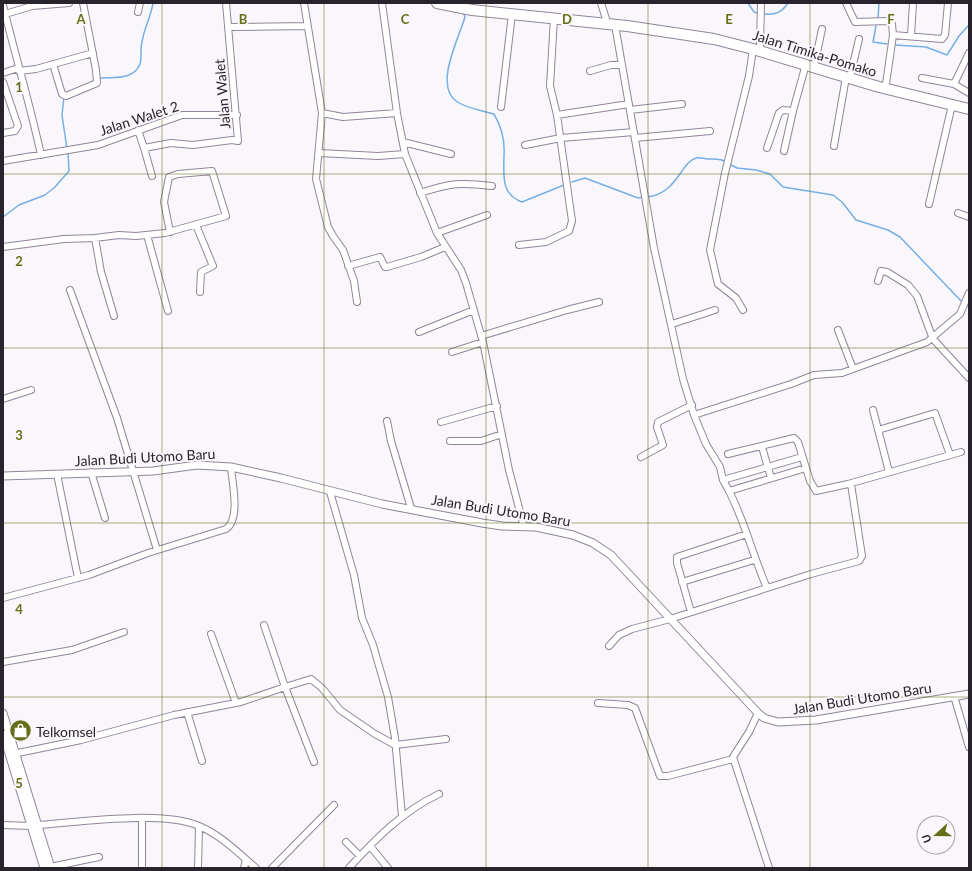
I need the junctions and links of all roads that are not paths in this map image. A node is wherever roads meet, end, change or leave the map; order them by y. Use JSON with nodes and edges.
{"nodes":[{"id":1,"x":69,"y":3,"type":"edge"},
{"id":2,"x":83,"y":3,"type":"edge"},
{"id":3,"x":140,"y":3,"type":"edge"},
{"id":4,"x":226,"y":3,"type":"edge"},
{"id":5,"x":304,"y":3,"type":"edge"},
{"id":6,"x":382,"y":3,"type":"edge"},
{"id":7,"x":437,"y":3,"type":"edge"},
{"id":8,"x":465,"y":3,"type":"edge"},
{"id":9,"x":601,"y":3,"type":"edge"},
{"id":10,"x":761,"y":3,"type":"edge"},
{"id":11,"x":846,"y":3,"type":"edge"},
{"id":12,"x":913,"y":3,"type":"edge"},
{"id":13,"x":948,"y":3,"type":"edge"},
{"id":14,"x":3,"y":5,"type":"edge"},
{"id":15,"x":138,"y":12,"type":"dead end"},
{"id":16,"x":5,"y":14,"type":"junction"},
{"id":17,"x":512,"y":14,"type":"junction"},
{"id":18,"x":554,"y":18,"type":"junction"},
{"id":19,"x":606,"y":19,"type":"junction"},
{"id":20,"x":615,"y":25,"type":"junction"},
{"id":21,"x":307,"y":26,"type":"junction"},
{"id":22,"x":228,"y":27,"type":"junction"},
{"id":23,"x":822,"y":29,"type":"dead end"},
{"id":24,"x":893,"y":35,"type":"junction"},
{"id":25,"x":911,"y":36,"type":"junction"},
{"id":26,"x":859,"y":40,"type":"dead end"},
{"id":27,"x":757,"y":48,"type":"junction"},
{"id":28,"x":969,"y":53,"type":"edge"},
{"id":29,"x":93,"y":54,"type":"junction"},
{"id":30,"x":810,"y":63,"type":"junction"},
{"id":31,"x":53,"y":64,"type":"junction"},
{"id":32,"x":621,"y":65,"type":"junction"},
{"id":33,"x":19,"y":69,"type":"junction"},
{"id":34,"x":590,"y":71,"type":"dead end"},
{"id":35,"x":3,"y":72,"type":"edge"},
{"id":36,"x":849,"y":75,"type":"junction"},
{"id":37,"x":922,"y":78,"type":"dead end"},
{"id":38,"x":3,"y":82,"type":"edge"},
{"id":39,"x":886,"y":84,"type":"junction"},
{"id":40,"x":954,"y":84,"type":"junction"},
{"id":41,"x":969,"y":93,"type":"edge"},
{"id":42,"x":10,"y":103,"type":"junction"},
{"id":43,"x":3,"y":104,"type":"edge"},
{"id":44,"x":682,"y":104,"type":"dead end"},
{"id":45,"x":952,"y":105,"type":"junction"},
{"id":46,"x":969,"y":105,"type":"edge"},
{"id":47,"x":501,"y":107,"type":"dead end"},
{"id":48,"x":629,"y":107,"type":"junction"},
{"id":49,"x":969,"y":109,"type":"edge"},
{"id":50,"x":792,"y":111,"type":"junction"},
{"id":51,"x":322,"y":112,"type":"junction"},
{"id":52,"x":397,"y":113,"type":"junction"},
{"id":53,"x":237,"y":115,"type":"junction"},
{"id":54,"x":557,"y":115,"type":"junction"},
{"id":55,"x":138,"y":130,"type":"junction"},
{"id":56,"x":710,"y":131,"type":"dead end"},
{"id":57,"x":3,"y":133,"type":"edge"},
{"id":58,"x":634,"y":135,"type":"junction"},
{"id":59,"x":561,"y":138,"type":"junction"},
{"id":60,"x":403,"y":142,"type":"junction"},
{"id":61,"x":525,"y":145,"type":"dead end"},
{"id":62,"x":834,"y":146,"type":"dead end"},
{"id":63,"x":144,"y":148,"type":"junction"},
{"id":64,"x":767,"y":148,"type":"dead end"},
{"id":65,"x":784,"y":151,"type":"dead end"},
{"id":66,"x":320,"y":153,"type":"junction"},
{"id":67,"x":405,"y":154,"type":"junction"},
{"id":68,"x":451,"y":154,"type":"dead end"},
{"id":69,"x":41,"y":155,"type":"junction"},
{"id":70,"x":3,"y":161,"type":"edge"},
{"id":71,"x":152,"y":176,"type":"dead end"},
{"id":72,"x":492,"y":186,"type":"dead end"},
{"id":73,"x":420,"y":193,"type":"junction"},
{"id":74,"x":929,"y":204,"type":"dead end"},
{"id":75,"x":958,"y":212,"type":"dead end"},
{"id":76,"x":487,"y":215,"type":"dead end"},
{"id":77,"x":969,"y":217,"type":"edge"},
{"id":78,"x":196,"y":225,"type":"junction"},
{"id":79,"x":170,"y":232,"type":"junction"},
{"id":80,"x":437,"y":233,"type":"junction"},
{"id":81,"x":147,"y":235,"type":"junction"},
{"id":82,"x":95,"y":238,"type":"junction"},
{"id":83,"x":518,"y":246,"type":"dead end"},
{"id":84,"x":3,"y":247,"type":"edge"},
{"id":85,"x":444,"y":247,"type":"junction"},
{"id":86,"x":348,"y":266,"type":"junction"},
{"id":87,"x":878,"y":281,"type":"dead end"},
{"id":88,"x":70,"y":290,"type":"dead end"},
{"id":89,"x":200,"y":292,"type":"dead end"},
{"id":90,"x":968,"y":296,"type":"edge"},
{"id":91,"x":357,"y":302,"type":"dead end"},
{"id":92,"x":600,"y":302,"type":"dead end"},
{"id":93,"x":474,"y":310,"type":"junction"},
{"id":94,"x":715,"y":310,"type":"dead end"},
{"id":95,"x":743,"y":310,"type":"dead end"},
{"id":96,"x":168,"y":311,"type":"dead end"},
{"id":97,"x":114,"y":316,"type":"dead end"},
{"id":98,"x":672,"y":324,"type":"junction"},
{"id":99,"x":838,"y":330,"type":"dead end"},
{"id":100,"x":418,"y":332,"type":"dead end"},
{"id":101,"x":482,"y":339,"type":"junction"},
{"id":102,"x":933,"y":339,"type":"junction"},
{"id":103,"x":452,"y":352,"type":"dead end"},
{"id":104,"x":853,"y":369,"type":"junction"},
{"id":105,"x":969,"y":378,"type":"edge"},
{"id":106,"x":31,"y":390,"type":"dead end"},
{"id":107,"x":3,"y":399,"type":"edge"},
{"id":108,"x":692,"y":405,"type":"junction"},
{"id":109,"x":496,"y":406,"type":"junction"},
{"id":110,"x":873,"y":410,"type":"dead end"},
{"id":111,"x":694,"y":415,"type":"junction"},
{"id":112,"x":387,"y":421,"type":"dead end"},
{"id":113,"x":441,"y":422,"type":"dead end"},
{"id":114,"x":878,"y":430,"type":"junction"},
{"id":115,"x":502,"y":434,"type":"junction"},
{"id":116,"x":450,"y":441,"type":"dead end"},
{"id":117,"x":762,"y":447,"type":"junction"},
{"id":118,"x":961,"y":452,"type":"dead end"},
{"id":119,"x":728,"y":454,"type":"dead end"},
{"id":120,"x":950,"y":455,"type":"junction"},
{"id":121,"x":641,"y":457,"type":"dead end"},
{"id":122,"x":802,"y":457,"type":"junction"},
{"id":123,"x":231,"y":467,"type":"junction"},
{"id":124,"x":767,"y":467,"type":"junction"},
{"id":125,"x":806,"y":468,"type":"junction"},
{"id":126,"x":134,"y":471,"type":"junction"},
{"id":127,"x":91,"y":472,"type":"junction"},
{"id":128,"x":889,"y":472,"type":"junction"},
{"id":129,"x":57,"y":474,"type":"junction"},
{"id":130,"x":3,"y":476,"type":"edge"},
{"id":131,"x":771,"y":478,"type":"junction"},
{"id":132,"x":723,"y":480,"type":"junction"},
{"id":133,"x":851,"y":484,"type":"junction"},
{"id":134,"x":729,"y":491,"type":"junction"},
{"id":135,"x":330,"y":492,"type":"junction"},
{"id":136,"x":411,"y":508,"type":"junction"},
{"id":137,"x":105,"y":518,"type":"dead end"},
{"id":138,"x":524,"y":527,"type":"junction"},
{"id":139,"x":748,"y":534,"type":"junction"},
{"id":140,"x":157,"y":550,"type":"junction"},
{"id":141,"x":754,"y":560,"type":"junction"},
{"id":142,"x":78,"y":578,"type":"junction"},
{"id":143,"x":682,"y":582,"type":"junction"},
{"id":144,"x":767,"y":588,"type":"junction"},
{"id":145,"x":3,"y":598,"type":"edge"},
{"id":146,"x":691,"y":612,"type":"junction"},
{"id":147,"x":670,"y":619,"type":"junction"},
{"id":148,"x":264,"y":625,"type":"dead end"},
{"id":149,"x":124,"y":632,"type":"dead end"},
{"id":150,"x":211,"y":634,"type":"dead end"},
{"id":151,"x":609,"y":646,"type":"dead end"},
{"id":152,"x":3,"y":662,"type":"edge"},
{"id":153,"x":285,"y":687,"type":"junction"},
{"id":154,"x":969,"y":694,"type":"edge"},
{"id":155,"x":954,"y":696,"type":"junction"},
{"id":156,"x":236,"y":703,"type":"junction"},
{"id":157,"x":598,"y":703,"type":"dead end"},
{"id":158,"x":187,"y":712,"type":"junction"},
{"id":159,"x":3,"y":713,"type":"edge"},
{"id":160,"x":758,"y":713,"type":"junction"},
{"id":161,"x":3,"y":734,"type":"edge"},
{"id":162,"x":446,"y":739,"type":"dead end"},
{"id":163,"x":395,"y":745,"type":"junction"},
{"id":164,"x":969,"y":747,"type":"edge"},
{"id":165,"x":12,"y":755,"type":"junction"},
{"id":166,"x":733,"y":759,"type":"junction"},
{"id":167,"x":202,"y":761,"type":"dead end"},
{"id":168,"x":314,"y":762,"type":"dead end"},
{"id":169,"x":439,"y":794,"type":"dead end"},
{"id":170,"x":334,"y":805,"type":"dead end"},
{"id":171,"x":402,"y":816,"type":"junction"},
{"id":172,"x":142,"y":819,"type":"junction"},
{"id":173,"x":3,"y":825,"type":"edge"},
{"id":174,"x":35,"y":825,"type":"junction"},
{"id":175,"x":199,"y":826,"type":"junction"},
{"id":176,"x":346,"y":842,"type":"dead end"},
{"id":177,"x":370,"y":846,"type":"junction"},
{"id":178,"x":360,"y":856,"type":"junction"},
{"id":179,"x":98,"y":857,"type":"dead end"},
{"id":180,"x":246,"y":860,"type":"junction"},
{"id":181,"x":48,"y":868,"type":"edge"},
{"id":182,"x":142,"y":868,"type":"edge"},
{"id":183,"x":198,"y":868,"type":"edge"},
{"id":184,"x":244,"y":868,"type":"edge"},
{"id":185,"x":256,"y":868,"type":"edge"},
{"id":186,"x":272,"y":868,"type":"edge"},
{"id":187,"x":349,"y":868,"type":"edge"},
{"id":188,"x":388,"y":868,"type":"edge"},
{"id":189,"x":769,"y":868,"type":"edge"}],
"edges":[{"from":1,"to":16,"type":"street"},
{"from":2,"to":29,"type":"street"},
{"from":3,"to":15,"type":"street"},
{"from":4,"to":22,"type":"street","name":"Jalan Walet"},
{"from":5,"to":21,"type":"street"},
{"from":6,"to":52,"type":"street"},
{"from":7,"to":17,"type":"highway","name":"Jalan Timika-Pomako"},
{"from":8,"to":19,"type":"highway","name":"Jalan Timika-Pomako"},
{"from":9,"to":19,"type":"street"},
{"from":10,"to":27,"type":"street"},
{"from":11,"to":24,"type":"street"},
{"from":12,"to":25,"type":"street"},
{"from":13,"to":25,"type":"street"},
{"from":14,"to":16,"type":"street"},
{"from":16,"to":33,"type":"street"},
{"from":17,"to":18,"type":"highway","name":"Jalan Timika-Pomako"},
{"from":17,"to":47,"type":"street"},
{"from":18,"to":20,"type":"highway","name":"Jalan Timika-Pomako"},
{"from":18,"to":54,"type":"street"},
{"from":19,"to":27,"type":"highway","name":"Jalan Timika-Pomako"},
{"from":20,"to":27,"type":"highway","name":"Jalan Timika-Pomako"},
{"from":20,"to":32,"type":"street"},
{"from":21,"to":22,"type":"street"},
{"from":21,"to":51,"type":"street"},
{"from":22,"to":53,"type":"street","name":"Jalan Walet"},
{"from":23,"to":30,"type":"street"},
{"from":24,"to":25,"type":"street"},
{"from":24,"to":39,"type":"street"},
{"from":26,"to":36,"type":"street"},
{"from":27,"to":30,"type":"highway","name":"Jalan Timika-Pomako"},
{"from":27,"to":95,"type":"street"},
{"from":28,"to":40,"type":"street"},
{"from":29,"to":31,"type":"street"},
{"from":29,"to":31,"type":"street"},
{"from":30,"to":36,"type":"highway","name":"Jalan Timika-Pomako"},
{"from":30,"to":50,"type":"street"},
{"from":31,"to":33,"type":"street"},
{"from":32,"to":34,"type":"street"},
{"from":32,"to":48,"type":"street"},
{"from":33,"to":35,"type":"street"},
{"from":33,"to":69,"type":"street"},
{"from":36,"to":39,"type":"highway","name":"Jalan Timika-Pomako"},
{"from":36,"to":45,"type":"highway","name":"Jalan Timika-Pomako"},
{"from":36,"to":62,"type":"street"},
{"from":37,"to":40,"type":"street"},
{"from":38,"to":42,"type":"street"},
{"from":39,"to":46,"type":"highway","name":"Jalan Timika-Pomako"},
{"from":40,"to":41,"type":"street"},
{"from":42,"to":43,"type":"street"},
{"from":42,"to":57,"type":"street"},
{"from":44,"to":48,"type":"street"},
{"from":45,"to":49,"type":"highway","name":"Jalan Timika-Pomako"},
{"from":45,"to":74,"type":"street"},
{"from":48,"to":54,"type":"street"},
{"from":48,"to":58,"type":"street"},
{"from":50,"to":64,"type":"street"},
{"from":50,"to":65,"type":"street"},
{"from":51,"to":52,"type":"street"},
{"from":51,"to":66,"type":"street"},
{"from":52,"to":60,"type":"street"},
{"from":53,"to":55,"type":"street","name":"Jalan Walet 2"},
{"from":53,"to":63,"type":"street","name":"Jalan Walet"},
{"from":54,"to":59,"type":"street"},
{"from":55,"to":63,"type":"street"},
{"from":55,"to":69,"type":"street","name":"Jalan Walet 2"},
{"from":56,"to":58,"type":"street"},
{"from":58,"to":59,"type":"street"},
{"from":58,"to":98,"type":"street"},
{"from":59,"to":61,"type":"street"},
{"from":59,"to":83,"type":"street"},
{"from":60,"to":67,"type":"street"},
{"from":60,"to":68,"type":"street"},
{"from":63,"to":71,"type":"street"},
{"from":66,"to":67,"type":"street"},
{"from":66,"to":86,"type":"street"},
{"from":67,"to":73,"type":"street"},
{"from":69,"to":70,"type":"street","name":"Jalan Walet 2"},
{"from":72,"to":73,"type":"street"},
{"from":73,"to":80,"type":"street"},
{"from":75,"to":77,"type":"street"},
{"from":76,"to":80,"type":"street"},
{"from":78,"to":79,"type":"street"},
{"from":78,"to":79,"type":"street"},
{"from":78,"to":89,"type":"street"},
{"from":79,"to":81,"type":"street"},
{"from":80,"to":85,"type":"street"},
{"from":81,"to":82,"type":"street"},
{"from":81,"to":96,"type":"street"},
{"from":82,"to":84,"type":"street"},
{"from":82,"to":97,"type":"street"},
{"from":85,"to":86,"type":"street"},
{"from":85,"to":93,"type":"street"},
{"from":86,"to":91,"type":"street"},
{"from":87,"to":102,"type":"street"},
{"from":88,"to":126,"type":"street"},
{"from":90,"to":102,"type":"street"},
{"from":92,"to":101,"type":"street"},
{"from":93,"to":100,"type":"street"},
{"from":93,"to":101,"type":"street"},
{"from":94,"to":98,"type":"street"},
{"from":98,"to":108,"type":"street"},
{"from":99,"to":104,"type":"street"},
{"from":101,"to":103,"type":"street"},
{"from":101,"to":109,"type":"street"},
{"from":102,"to":104,"type":"street"},
{"from":102,"to":105,"type":"street"},
{"from":104,"to":111,"type":"street"},
{"from":106,"to":107,"type":"street"},
{"from":108,"to":111,"type":"street"},
{"from":108,"to":121,"type":"street"},
{"from":109,"to":113,"type":"street"},
{"from":109,"to":115,"type":"street"},
{"from":110,"to":114,"type":"street"},
{"from":111,"to":132,"type":"street"},
{"from":112,"to":136,"type":"street"},
{"from":114,"to":120,"type":"street"},
{"from":114,"to":128,"type":"street"},
{"from":115,"to":116,"type":"street"},
{"from":115,"to":138,"type":"street"},
{"from":117,"to":119,"type":"street"},
{"from":117,"to":122,"type":"street"},
{"from":117,"to":124,"type":"street"},
{"from":118,"to":120,"type":"street"},
{"from":120,"to":128,"type":"street"},
{"from":122,"to":124,"type":"street"},
{"from":122,"to":125,"type":"street"},
{"from":123,"to":126,"type":"street","name":"Jalan Budi Utomo Baru"},
{"from":123,"to":135,"type":"street","name":"Jalan Budi Utomo Baru"},
{"from":123,"to":140,"type":"street"},
{"from":124,"to":131,"type":"street"},
{"from":124,"to":132,"type":"street"},
{"from":125,"to":131,"type":"street"},
{"from":125,"to":133,"type":"street"},
{"from":126,"to":127,"type":"street","name":"Jalan Budi Utomo Baru"},
{"from":126,"to":140,"type":"street"},
{"from":127,"to":129,"type":"street","name":"Jalan Budi Utomo Baru"},
{"from":127,"to":137,"type":"street"},
{"from":128,"to":133,"type":"street"},
{"from":129,"to":130,"type":"street","name":"Jalan Budi Utomo Baru"},
{"from":129,"to":142,"type":"street"},
{"from":131,"to":134,"type":"street"},
{"from":132,"to":134,"type":"street"},
{"from":133,"to":144,"type":"street"},
{"from":134,"to":139,"type":"street"},
{"from":135,"to":136,"type":"street","name":"Jalan Budi Utomo Baru"},
{"from":135,"to":163,"type":"street"},
{"from":136,"to":138,"type":"street","name":"Jalan Budi Utomo Baru"},
{"from":138,"to":147,"type":"street","name":"Jalan Budi Utomo Baru"},
{"from":139,"to":141,"type":"street"},
{"from":139,"to":143,"type":"street"},
{"from":140,"to":142,"type":"street"},
{"from":141,"to":143,"type":"street"},
{"from":141,"to":144,"type":"street"},
{"from":142,"to":145,"type":"street"},
{"from":143,"to":146,"type":"street"},
{"from":144,"to":146,"type":"street"},
{"from":146,"to":147,"type":"street"},
{"from":147,"to":151,"type":"street"},
{"from":147,"to":160,"type":"street","name":"Jalan Budi Utomo Baru"},
{"from":148,"to":153,"type":"street"},
{"from":149,"to":152,"type":"street"},
{"from":150,"to":156,"type":"street"},
{"from":153,"to":156,"type":"street"},
{"from":153,"to":163,"type":"street"},
{"from":153,"to":168,"type":"street"},
{"from":154,"to":155,"type":"street","name":"Jalan Budi Utomo Baru"},
{"from":155,"to":160,"type":"street","name":"Jalan Budi Utomo Baru"},
{"from":155,"to":164,"type":"street"},
{"from":156,"to":158,"type":"street"},
{"from":157,"to":166,"type":"street"},
{"from":158,"to":165,"type":"street"},
{"from":158,"to":167,"type":"street"},
{"from":159,"to":165,"type":"street"},
{"from":160,"to":166,"type":"street"},
{"from":161,"to":165,"type":"street"},
{"from":162,"to":163,"type":"street"},
{"from":163,"to":171,"type":"street"},
{"from":165,"to":174,"type":"street"},
{"from":166,"to":189,"type":"street"},
{"from":169,"to":171,"type":"street"},
{"from":170,"to":186,"type":"street"},
{"from":171,"to":177,"type":"street"},
{"from":172,"to":174,"type":"street"},
{"from":172,"to":175,"type":"street"},
{"from":172,"to":182,"type":"street"},
{"from":173,"to":174,"type":"street"},
{"from":174,"to":181,"type":"street"},
{"from":175,"to":180,"type":"street"},
{"from":175,"to":183,"type":"street"},
{"from":176,"to":178,"type":"street"},
{"from":177,"to":178,"type":"street"},
{"from":177,"to":188,"type":"street"},
{"from":178,"to":187,"type":"street"},
{"from":179,"to":181,"type":"street"},
{"from":180,"to":184,"type":"street"},
{"from":180,"to":185,"type":"street"}]}
